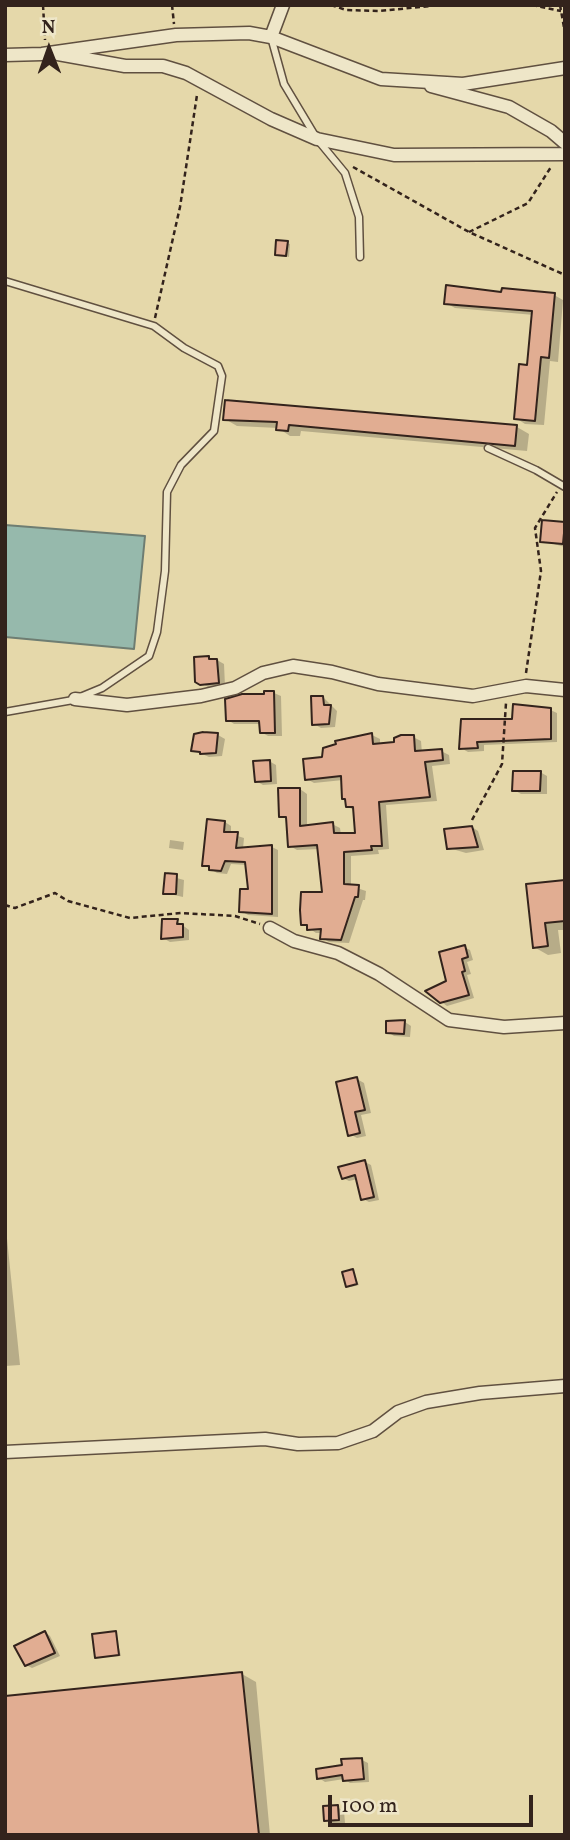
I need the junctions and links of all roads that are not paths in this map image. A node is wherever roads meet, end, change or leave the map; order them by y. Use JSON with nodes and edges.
{"nodes":[{"id":1,"x":283,"y":5,"type":"edge"},
{"id":2,"x":271,"y":37,"type":"junction"},
{"id":3,"x":48,"y":53,"type":"junction"},
{"id":4,"x":5,"y":55,"type":"edge"},
{"id":5,"x":565,"y":68,"type":"edge"},
{"id":6,"x":418,"y":81,"type":"junction"},
{"id":7,"x":317,"y":139,"type":"junction"},
{"id":8,"x":563,"y":150,"type":"edge"},
{"id":9,"x":360,"y":257,"type":"dead end"},
{"id":10,"x":5,"y":281,"type":"edge"},
{"id":11,"x":488,"y":448,"type":"dead end"},
{"id":12,"x":563,"y":486,"type":"edge"},
{"id":13,"x":565,"y":690,"type":"edge"},
{"id":14,"x":75,"y":699,"type":"junction"},
{"id":15,"x":5,"y":712,"type":"edge"},
{"id":16,"x":270,"y":928,"type":"road end"},
{"id":17,"x":565,"y":1023,"type":"edge"},
{"id":18,"x":565,"y":1386,"type":"edge"},
{"id":19,"x":5,"y":1452,"type":"edge"}],
"edges":[{"from":1,"to":2,"type":"street"},
{"from":2,"to":3,"type":"street"},
{"from":2,"to":6,"type":"street"},
{"from":2,"to":7,"type":"lane"},
{"from":3,"to":4,"type":"street"},
{"from":3,"to":7,"type":"street"},
{"from":5,"to":6,"type":"street"},
{"from":6,"to":8,"type":"street"},
{"from":7,"to":8,"type":"street"},
{"from":7,"to":9,"type":"lane"},
{"from":10,"to":14,"type":"lane"},
{"from":11,"to":12,"type":"lane"},
{"from":13,"to":14,"type":"street"},
{"from":14,"to":15,"type":"lane"},
{"from":16,"to":17,"type":"street"},
{"from":18,"to":19,"type":"street"}]}
